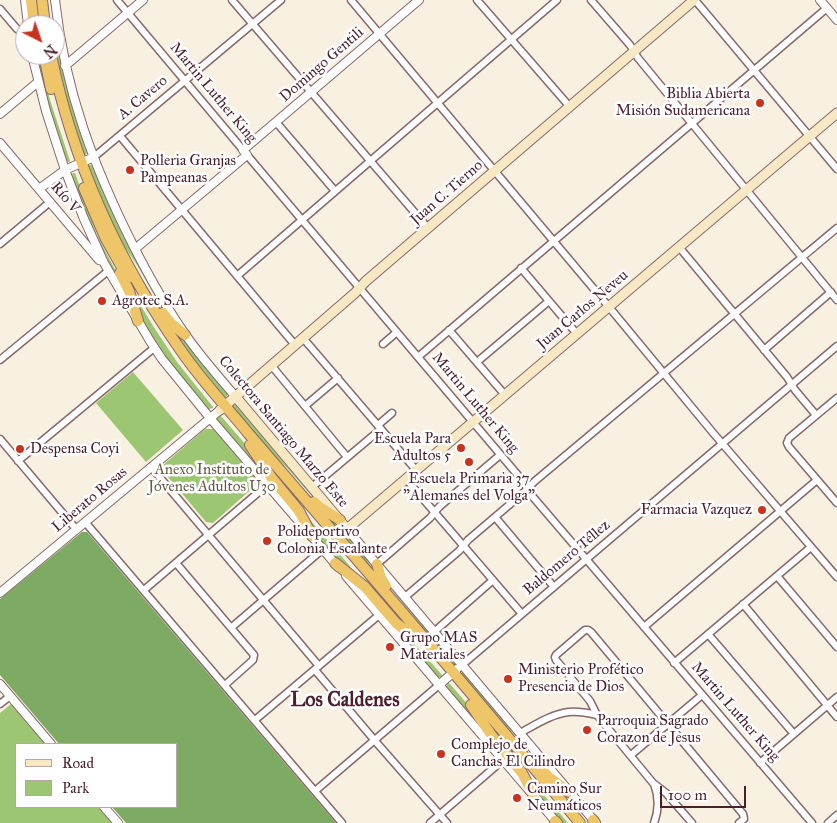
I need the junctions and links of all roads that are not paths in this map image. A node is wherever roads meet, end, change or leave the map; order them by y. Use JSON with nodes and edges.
{"nodes":[{"id":1,"x":25,"y":0,"type":"edge"},
{"id":2,"x":30,"y":0,"type":"edge"},
{"id":3,"x":35,"y":0,"type":"edge"},
{"id":4,"x":42,"y":0,"type":"edge"},
{"id":5,"x":48,"y":0,"type":"edge"},
{"id":6,"x":55,"y":0,"type":"edge"},
{"id":7,"x":117,"y":0,"type":"edge"},
{"id":8,"x":143,"y":0,"type":"edge"},
{"id":9,"x":232,"y":0,"type":"edge"},
{"id":10,"x":281,"y":0,"type":"edge"},
{"id":11,"x":351,"y":0,"type":"edge"},
{"id":12,"x":419,"y":0,"type":"edge"},
{"id":13,"x":477,"y":0,"type":"edge"},
{"id":14,"x":557,"y":0,"type":"edge"},
{"id":15,"x":591,"y":0,"type":"edge"},
{"id":16,"x":694,"y":0,"type":"edge"},
{"id":17,"x":820,"y":0,"type":"edge"},
{"id":18,"x":826,"y":8,"type":"junction"},
{"id":19,"x":0,"y":9,"type":"edge"},
{"id":20,"x":128,"y":13,"type":"junction"},
{"id":21,"x":27,"y":15,"type":"edge"},
{"id":22,"x":32,"y":15,"type":"edge"},
{"id":23,"x":37,"y":15,"type":"edge"},
{"id":24,"x":44,"y":15,"type":"edge"},
{"id":25,"x":48,"y":15,"type":"edge"},
{"id":26,"x":837,"y":20,"type":"edge"},
{"id":27,"x":253,"y":24,"type":"junction"},
{"id":28,"x":15,"y":27,"type":"edge"},
{"id":29,"x":379,"y":34,"type":"junction"},
{"id":30,"x":511,"y":39,"type":"junction"},
{"id":31,"x":634,"y":51,"type":"junction"},
{"id":32,"x":34,"y":65,"type":"edge"},
{"id":33,"x":46,"y":65,"type":"edge"},
{"id":34,"x":53,"y":65,"type":"edge"},
{"id":35,"x":56,"y":65,"type":"edge"},
{"id":36,"x":65,"y":66,"type":"junction"},
{"id":37,"x":754,"y":70,"type":"junction"},
{"id":38,"x":185,"y":81,"type":"junction"},
{"id":39,"x":38,"y":82,"type":"junction"},
{"id":40,"x":57,"y":83,"type":"junction"},
{"id":41,"x":311,"y":92,"type":"junction"},
{"id":42,"x":438,"y":103,"type":"junction"},
{"id":43,"x":570,"y":106,"type":"junction"},
{"id":44,"x":837,"y":113,"type":"edge"},
{"id":45,"x":0,"y":114,"type":"edge"},
{"id":46,"x":276,"y":122,"type":"junction"},
{"id":47,"x":692,"y":123,"type":"junction"},
{"id":48,"x":120,"y":136,"type":"junction"},
{"id":49,"x":809,"y":136,"type":"junction"},
{"id":50,"x":0,"y":143,"type":"edge"},
{"id":51,"x":245,"y":152,"type":"junction"},
{"id":52,"x":94,"y":157,"type":"junction"},
{"id":53,"x":370,"y":161,"type":"junction"},
{"id":54,"x":79,"y":164,"type":"junction"},
{"id":55,"x":837,"y":169,"type":"edge"},
{"id":56,"x":65,"y":170,"type":"junction"},
{"id":57,"x":495,"y":171,"type":"junction"},
{"id":58,"x":39,"y":189,"type":"junction"},
{"id":59,"x":746,"y":190,"type":"junction"},
{"id":60,"x":334,"y":192,"type":"junction"},
{"id":61,"x":87,"y":197,"type":"junction"},
{"id":62,"x":50,"y":202,"type":"junction"},
{"id":63,"x":182,"y":210,"type":"junction"},
{"id":64,"x":302,"y":220,"type":"junction"},
{"id":65,"x":428,"y":228,"type":"junction"},
{"id":66,"x":837,"y":228,"type":"edge"},
{"id":67,"x":554,"y":241,"type":"junction"},
{"id":68,"x":0,"y":244,"type":"edge"},
{"id":69,"x":117,"y":244,"type":"junction"},
{"id":70,"x":135,"y":248,"type":"junction"},
{"id":71,"x":678,"y":248,"type":"junction"},
{"id":72,"x":802,"y":257,"type":"junction"},
{"id":73,"x":521,"y":268,"type":"junction"},
{"id":74,"x":108,"y":271,"type":"junction"},
{"id":75,"x":237,"y":276,"type":"junction"},
{"id":76,"x":360,"y":288,"type":"junction"},
{"id":77,"x":831,"y":292,"type":"junction"},
{"id":78,"x":837,"y":300,"type":"edge"},
{"id":79,"x":549,"y":301,"type":"junction"},
{"id":80,"x":609,"y":306,"type":"junction"},
{"id":81,"x":734,"y":314,"type":"junction"},
{"id":82,"x":138,"y":321,"type":"junction"},
{"id":83,"x":450,"y":330,"type":"junction"},
{"id":84,"x":397,"y":332,"type":"junction"},
{"id":85,"x":577,"y":334,"type":"junction"},
{"id":86,"x":185,"y":336,"type":"junction"},
{"id":87,"x":303,"y":338,"type":"junction"},
{"id":88,"x":383,"y":344,"type":"dead end"},
{"id":89,"x":295,"y":345,"type":"junction"},
{"id":90,"x":837,"y":346,"type":"edge"},
{"id":91,"x":154,"y":348,"type":"junction"},
{"id":92,"x":764,"y":350,"type":"junction"},
{"id":93,"x":418,"y":357,"type":"junction"},
{"id":94,"x":0,"y":360,"type":"edge"},
{"id":95,"x":477,"y":362,"type":"junction"},
{"id":96,"x":271,"y":365,"type":"junction"},
{"id":97,"x":664,"y":373,"type":"junction"},
{"id":98,"x":338,"y":378,"type":"junction"},
{"id":99,"x":792,"y":385,"type":"junction"},
{"id":100,"x":505,"y":395,"type":"junction"},
{"id":101,"x":236,"y":396,"type":"junction"},
{"id":102,"x":837,"y":398,"type":"edge"},
{"id":103,"x":305,"y":406,"type":"junction"},
{"id":104,"x":223,"y":408,"type":"junction"},
{"id":105,"x":392,"y":413,"type":"dead end"},
{"id":106,"x":816,"y":415,"type":"junction"},
{"id":107,"x":210,"y":418,"type":"junction"},
{"id":108,"x":473,"y":422,"type":"junction"},
{"id":109,"x":380,"y":427,"type":"junction"},
{"id":110,"x":0,"y":439,"type":"edge"},
{"id":111,"x":723,"y":443,"type":"junction"},
{"id":112,"x":254,"y":445,"type":"junction"},
{"id":113,"x":500,"y":455,"type":"junction"},
{"id":114,"x":347,"y":457,"type":"junction"},
{"id":115,"x":18,"y":461,"type":"junction"},
{"id":116,"x":151,"y":467,"type":"junction"},
{"id":117,"x":416,"y":470,"type":"junction"},
{"id":118,"x":406,"y":479,"type":"junction"},
{"id":119,"x":817,"y":480,"type":"junction"},
{"id":120,"x":268,"y":484,"type":"junction"},
{"id":121,"x":312,"y":487,"type":"junction"},
{"id":122,"x":528,"y":489,"type":"junction"},
{"id":123,"x":837,"y":503,"type":"edge"},
{"id":124,"x":780,"y":511,"type":"junction"},
{"id":125,"x":435,"y":513,"type":"junction"},
{"id":126,"x":495,"y":517,"type":"junction"},
{"id":127,"x":340,"y":520,"type":"junction"},
{"id":128,"x":85,"y":522,"type":"junction"},
{"id":129,"x":76,"y":529,"type":"junction"},
{"id":130,"x":347,"y":529,"type":"junction"},
{"id":131,"x":209,"y":535,"type":"junction"},
{"id":132,"x":312,"y":536,"type":"junction"},
{"id":133,"x":463,"y":546,"type":"junction"},
{"id":134,"x":811,"y":547,"type":"junction"},
{"id":135,"x":323,"y":549,"type":"junction"},
{"id":136,"x":586,"y":560,"type":"junction"},
{"id":137,"x":176,"y":563,"type":"junction"},
{"id":138,"x":335,"y":563,"type":"junction"},
{"id":139,"x":377,"y":564,"type":"junction"},
{"id":140,"x":777,"y":576,"type":"junction"},
{"id":141,"x":837,"y":577,"type":"edge"},
{"id":142,"x":493,"y":580,"type":"junction"},
{"id":143,"x":554,"y":587,"type":"junction"},
{"id":144,"x":144,"y":590,"type":"junction"},
{"id":145,"x":0,"y":593,"type":"edge"},
{"id":146,"x":405,"y":597,"type":"junction"},
{"id":147,"x":264,"y":600,"type":"junction"},
{"id":148,"x":743,"y":604,"type":"junction"},
{"id":149,"x":522,"y":614,"type":"junction"},
{"id":150,"x":379,"y":615,"type":"junction"},
{"id":151,"x":232,"y":627,"type":"junction"},
{"id":152,"x":644,"y":627,"type":"junction"},
{"id":153,"x":434,"y":632,"type":"junction"},
{"id":154,"x":708,"y":634,"type":"junction"},
{"id":155,"x":412,"y":636,"type":"junction"},
{"id":156,"x":425,"y":640,"type":"junction"},
{"id":157,"x":837,"y":647,"type":"edge"},
{"id":158,"x":674,"y":663,"type":"junction"},
{"id":159,"x":462,"y":665,"type":"junction"},
{"id":160,"x":317,"y":668,"type":"junction"},
{"id":161,"x":450,"y":675,"type":"junction"},
{"id":162,"x":0,"y":684,"type":"edge"},
{"id":163,"x":225,"y":685,"type":"junction"},
{"id":164,"x":439,"y":685,"type":"junction"},
{"id":165,"x":702,"y":695,"type":"junction"},
{"id":166,"x":10,"y":696,"type":"junction"},
{"id":167,"x":837,"y":697,"type":"edge"},
{"id":168,"x":0,"y":704,"type":"edge"},
{"id":169,"x":471,"y":705,"type":"junction"},
{"id":170,"x":828,"y":705,"type":"junction"},
{"id":171,"x":486,"y":712,"type":"junction"},
{"id":172,"x":597,"y":715,"type":"junction"},
{"id":173,"x":837,"y":717,"type":"edge"},
{"id":174,"x":255,"y":720,"type":"junction"},
{"id":175,"x":668,"y":724,"type":"junction"},
{"id":176,"x":520,"y":733,"type":"junction"},
{"id":177,"x":794,"y":734,"type":"junction"},
{"id":178,"x":374,"y":740,"type":"junction"},
{"id":179,"x":50,"y":743,"type":"edge"},
{"id":180,"x":631,"y":755,"type":"junction"},
{"id":181,"x":503,"y":760,"type":"junction"},
{"id":182,"x":760,"y":763,"type":"junction"},
{"id":183,"x":653,"y":783,"type":"junction"},
{"id":184,"x":315,"y":791,"type":"junction"},
{"id":185,"x":569,"y":792,"type":"junction"},
{"id":186,"x":534,"y":796,"type":"junction"},
{"id":187,"x":105,"y":808,"type":"edge"},
{"id":188,"x":440,"y":815,"type":"junction"},
{"id":189,"x":837,"y":815,"type":"edge"},
{"id":190,"x":742,"y":820,"type":"edge"},
{"id":191,"x":594,"y":822,"type":"edge"},
{"id":192,"x":118,"y":823,"type":"edge"},
{"id":193,"x":342,"y":823,"type":"edge"},
{"id":194,"x":430,"y":823,"type":"edge"},
{"id":195,"x":447,"y":823,"type":"edge"},
{"id":196,"x":555,"y":823,"type":"edge"},
{"id":197,"x":572,"y":823,"type":"edge"},
{"id":198,"x":580,"y":823,"type":"edge"},
{"id":199,"x":654,"y":823,"type":"edge"},
{"id":200,"x":692,"y":823,"type":"edge"},
{"id":201,"x":812,"y":823,"type":"edge"},
{"id":202,"x":828,"y":823,"type":"edge"}],
"edges":[{"from":1,"to":21,"type":"street"},
{"from":2,"to":22,"type":"highway"},
{"from":3,"to":23,"type":"highway"},
{"from":4,"to":24,"type":"highway"},
{"from":5,"to":25,"type":"highway"},
{"from":6,"to":36,"type":"street","name":"Colectora Santiago Marzo Este"},
{"from":7,"to":20,"type":"street","name":"Martin Luther King"},
{"from":8,"to":20,"type":"street"},
{"from":9,"to":27,"type":"street"},
{"from":10,"to":27,"type":"street","name":"A. Cavero"},
{"from":11,"to":29,"type":"street"},
{"from":12,"to":29,"type":"street","name":"Domingo Gentili"},
{"from":13,"to":30,"type":"street"},
{"from":14,"to":30,"type":"street"},
{"from":15,"to":31,"type":"street"},
{"from":16,"to":31,"type":"main road","name":"Juan C. Tierno"},
{"from":16,"to":37,"type":"street"},
{"from":17,"to":18,"type":"street"},
{"from":18,"to":26,"type":"street"},
{"from":18,"to":37,"type":"street"},
{"from":19,"to":28,"type":"street"},
{"from":20,"to":36,"type":"street"},
{"from":20,"to":38,"type":"street","name":"Martin Luther King"},
{"from":27,"to":38,"type":"street","name":"A. Cavero"},
{"from":27,"to":41,"type":"street"},
{"from":29,"to":41,"type":"street","name":"Domingo Gentili"},
{"from":29,"to":42,"type":"street"},
{"from":30,"to":42,"type":"street"},
{"from":30,"to":43,"type":"street"},
{"from":31,"to":43,"type":"main road","name":"Juan C. Tierno"},
{"from":31,"to":47,"type":"street"},
{"from":32,"to":39,"type":"street"},
{"from":33,"to":54,"type":"highway"},
{"from":34,"to":40,"type":"highway"},
{"from":35,"to":40,"type":"highway"},
{"from":36,"to":52,"type":"street","name":"Colectora Santiago Marzo Este"},
{"from":37,"to":47,"type":"street"},
{"from":37,"to":49,"type":"street"},
{"from":38,"to":48,"type":"street","name":"A. Cavero"},
{"from":38,"to":51,"type":"street","name":"Martin Luther King"},
{"from":39,"to":45,"type":"street"},
{"from":39,"to":56,"type":"street"},
{"from":40,"to":54,"type":"highway"},
{"from":41,"to":46,"type":"street","name":"Domingo Gentili"},
{"from":41,"to":53,"type":"street"},
{"from":42,"to":53,"type":"street"},
{"from":42,"to":57,"type":"street"},
{"from":43,"to":57,"type":"main road","name":"Juan C. Tierno"},
{"from":44,"to":49,"type":"main road","name":"Juan Carlos Neveu"},
{"from":46,"to":51,"type":"street","name":"Domingo Gentili"},
{"from":46,"to":60,"type":"street"},
{"from":47,"to":59,"type":"street"},
{"from":47,"to":67,"type":"street"},
{"from":48,"to":52,"type":"street","name":"A. Cavero"},
{"from":48,"to":63,"type":"street"},
{"from":49,"to":55,"type":"street"},
{"from":49,"to":59,"type":"main road","name":"Juan Carlos Neveu"},
{"from":50,"to":58,"type":"street","name":"Río V"},
{"from":51,"to":63,"type":"street","name":"Domingo Gentili"},
{"from":51,"to":64,"type":"street","name":"Martin Luther King"},
{"from":52,"to":54,"type":"street","name":"A. Cavero"},
{"from":52,"to":70,"type":"street","name":"Colectora Santiago Marzo Este"},
{"from":53,"to":60,"type":"street"},
{"from":53,"to":65,"type":"street"},
{"from":54,"to":56,"type":"street","name":"A. Cavero"},
{"from":54,"to":61,"type":"highway"},
{"from":54,"to":69,"type":"highway"},
{"from":56,"to":58,"type":"street","name":"A. Cavero"},
{"from":56,"to":74,"type":"street"},
{"from":57,"to":65,"type":"main road","name":"Juan C. Tierno"},
{"from":57,"to":67,"type":"street"},
{"from":58,"to":62,"type":"street","name":"Río V"},
{"from":59,"to":71,"type":"main road","name":"Juan Carlos Neveu"},
{"from":59,"to":72,"type":"street"},
{"from":60,"to":64,"type":"street"},
{"from":61,"to":82,"type":"highway"},
{"from":61,"to":104,"type":"highway"},
{"from":62,"to":68,"type":"street"},
{"from":62,"to":74,"type":"street","name":"Río V"},
{"from":63,"to":70,"type":"street","name":"Domingo Gentili"},
{"from":63,"to":75,"type":"street"},
{"from":64,"to":75,"type":"street"},
{"from":64,"to":76,"type":"street","name":"Martin Luther King"},
{"from":65,"to":76,"type":"main road","name":"Juan C. Tierno"},
{"from":66,"to":72,"type":"street"},
{"from":67,"to":73,"type":"street"},
{"from":67,"to":80,"type":"street"},
{"from":69,"to":86,"type":"highway"},
{"from":69,"to":104,"type":"highway"},
{"from":70,"to":86,"type":"street","name":"Colectora Santiago Marzo Este"},
{"from":71,"to":80,"type":"main road","name":"Juan Carlos Neveu"},
{"from":71,"to":81,"type":"street"},
{"from":72,"to":77,"type":"street"},
{"from":72,"to":81,"type":"street"},
{"from":73,"to":79,"type":"street"},
{"from":73,"to":83,"type":"street"},
{"from":74,"to":82,"type":"street"},
{"from":74,"to":94,"type":"street"},
{"from":75,"to":89,"type":"street"},
{"from":76,"to":84,"type":"street","name":"Martin Luther King"},
{"from":76,"to":87,"type":"main road","name":"Juan C. Tierno"},
{"from":77,"to":78,"type":"street"},
{"from":77,"to":92,"type":"street"},
{"from":79,"to":85,"type":"street"},
{"from":79,"to":95,"type":"street"},
{"from":80,"to":85,"type":"main road","name":"Juan Carlos Neveu"},
{"from":80,"to":97,"type":"street"},
{"from":81,"to":92,"type":"street"},
{"from":81,"to":97,"type":"street"},
{"from":82,"to":91,"type":"street"},
{"from":83,"to":93,"type":"street"},
{"from":83,"to":95,"type":"street"},
{"from":84,"to":88,"type":"street"},
{"from":84,"to":93,"type":"street","name":"Martin Luther King"},
{"from":85,"to":100,"type":"main road","name":"Juan Carlos Neveu"},
{"from":86,"to":101,"type":"street","name":"Colectora Santiago Marzo Este"},
{"from":87,"to":89,"type":"main road","name":"Juan C. Tierno"},
{"from":87,"to":98,"type":"street"},
{"from":89,"to":96,"type":"main road","name":"Juan C. Tierno"},
{"from":90,"to":99,"type":"street","name":"Baldomero Téllez"},
{"from":91,"to":107,"type":"street"},
{"from":91,"to":115,"type":"street"},
{"from":92,"to":99,"type":"street"},
{"from":93,"to":108,"type":"street","name":"Martin Luther King"},
{"from":95,"to":100,"type":"street"},
{"from":96,"to":101,"type":"main road","name":"Juan C. Tierno"},
{"from":96,"to":103,"type":"street"},
{"from":97,"to":111,"type":"street"},
{"from":97,"to":122,"type":"street"},
{"from":98,"to":103,"type":"street"},
{"from":98,"to":109,"type":"street"},
{"from":99,"to":106,"type":"street"},
{"from":99,"to":111,"type":"street","name":"Baldomero Téllez"},
{"from":100,"to":108,"type":"main road","name":"Juan Carlos Neveu"},
{"from":101,"to":104,"type":"main road","name":"Juan C. Tierno"},
{"from":101,"to":121,"type":"main road","name":"Colectora Santiago Marzo Este"},
{"from":102,"to":106,"type":"street"},
{"from":103,"to":114,"type":"street"},
{"from":104,"to":107,"type":"street","name":"Liberato Rosas"},
{"from":104,"to":112,"type":"highway"},
{"from":105,"to":109,"type":"street"},
{"from":106,"to":119,"type":"street"},
{"from":107,"to":116,"type":"street","name":"Liberato Rosas"},
{"from":107,"to":120,"type":"street"},
{"from":108,"to":113,"type":"street","name":"Martin Luther King"},
{"from":108,"to":117,"type":"main road","name":"Juan Carlos Neveu"},
{"from":109,"to":114,"type":"street"},
{"from":109,"to":117,"type":"street"},
{"from":110,"to":115,"type":"street"},
{"from":111,"to":124,"type":"street"},
{"from":111,"to":136,"type":"street","name":"Baldomero Téllez"},
{"from":112,"to":127,"type":"highway"},
{"from":112,"to":132,"type":"highway"},
{"from":112,"to":155,"type":"highway"},
{"from":112,"to":156,"type":"highway"},
{"from":113,"to":122,"type":"street","name":"Martin Luther King"},
{"from":113,"to":125,"type":"street"},
{"from":114,"to":121,"type":"street"},
{"from":115,"to":129,"type":"street"},
{"from":116,"to":128,"type":"street","name":"Liberato Rosas"},
{"from":116,"to":131,"type":"street"},
{"from":117,"to":118,"type":"main road","name":"Juan Carlos Neveu"},
{"from":118,"to":125,"type":"street"},
{"from":118,"to":130,"type":"main road","name":"Juan Carlos Neveu"},
{"from":119,"to":123,"type":"street"},
{"from":119,"to":124,"type":"street"},
{"from":120,"to":131,"type":"street"},
{"from":120,"to":132,"type":"street"},
{"from":121,"to":127,"type":"main road","name":"Colectora Santiago Marzo Este"},
{"from":122,"to":126,"type":"street"},
{"from":122,"to":136,"type":"street","name":"Martin Luther King"},
{"from":124,"to":134,"type":"street"},
{"from":124,"to":152,"type":"street"},
{"from":125,"to":133,"type":"street"},
{"from":125,"to":139,"type":"street"},
{"from":126,"to":133,"type":"street"},
{"from":126,"to":143,"type":"street"},
{"from":127,"to":130,"type":"main road","name":"Colectora Santiago Marzo Este"},
{"from":128,"to":129,"type":"street","name":"Liberato Rosas"},
{"from":128,"to":144,"type":"street"},
{"from":129,"to":145,"type":"street","name":"Liberato Rosas"},
{"from":130,"to":139,"type":"street","name":"Colectora Santiago Marzo Este"},
{"from":131,"to":137,"type":"street"},
{"from":131,"to":147,"type":"street"},
{"from":132,"to":135,"type":"street"},
{"from":133,"to":142,"type":"street"},
{"from":133,"to":146,"type":"street"},
{"from":134,"to":140,"type":"street"},
{"from":134,"to":141,"type":"street"},
{"from":135,"to":138,"type":"street"},
{"from":135,"to":147,"type":"street"},
{"from":136,"to":143,"type":"street","name":"Baldomero Téllez"},
{"from":136,"to":152,"type":"street","name":"Martin Luther King"},
{"from":137,"to":144,"type":"street"},
{"from":137,"to":151,"type":"street"},
{"from":138,"to":150,"type":"street"},
{"from":138,"to":155,"type":"highway"},
{"from":139,"to":146,"type":"street","name":"Colectora Santiago Marzo Este"},
{"from":139,"to":156,"type":"highway"},
{"from":140,"to":148,"type":"street"},
{"from":140,"to":157,"type":"street"},
{"from":142,"to":149,"type":"street"},
{"from":142,"to":153,"type":"street"},
{"from":143,"to":149,"type":"street","name":"Baldomero Téllez"},
{"from":144,"to":163,"type":"street"},
{"from":146,"to":153,"type":"street","name":"Colectora Santiago Marzo Este"},
{"from":147,"to":151,"type":"street"},
{"from":147,"to":160,"type":"street"},
{"from":148,"to":154,"type":"street"},
{"from":148,"to":170,"type":"street"},
{"from":149,"to":159,"type":"street","name":"Baldomero Téllez"},
{"from":150,"to":160,"type":"street"},
{"from":150,"to":164,"type":"street"},
{"from":151,"to":163,"type":"street"},
{"from":152,"to":158,"type":"street","name":"Martin Luther King"},
{"from":153,"to":159,"type":"street","name":"Colectora Santiago Marzo Este"},
{"from":154,"to":158,"type":"street"},
{"from":154,"to":177,"type":"street"},
{"from":155,"to":161,"type":"highway"},
{"from":156,"to":161,"type":"highway"},
{"from":158,"to":165,"type":"street","name":"Martin Luther King"},
{"from":159,"to":161,"type":"street","name":"Baldomero Téllez"},
{"from":159,"to":176,"type":"street","name":"Colectora Santiago Marzo Este"},
{"from":160,"to":174,"type":"street"},
{"from":160,"to":178,"type":"street"},
{"from":161,"to":164,"type":"street","name":"Baldomero Téllez"},
{"from":161,"to":169,"type":"highway"},
{"from":161,"to":171,"type":"highway"},
{"from":162,"to":166,"type":"street"},
{"from":163,"to":174,"type":"street"},
{"from":164,"to":178,"type":"street","name":"Baldomero Téllez"},
{"from":164,"to":181,"type":"street"},
{"from":165,"to":175,"type":"street"},
{"from":165,"to":182,"type":"street","name":"Martin Luther King"},
{"from":166,"to":168,"type":"street"},
{"from":166,"to":179,"type":"street"},
{"from":167,"to":170,"type":"street"},
{"from":169,"to":186,"type":"highway"},
{"from":169,"to":197,"type":"highway"},
{"from":170,"to":173,"type":"street"},
{"from":170,"to":177,"type":"street"},
{"from":171,"to":185,"type":"highway"},
{"from":171,"to":198,"type":"highway"},
{"from":172,"to":175,"type":"street"},
{"from":172,"to":176,"type":"street"},
{"from":172,"to":180,"type":"street"},
{"from":174,"to":184,"type":"street"},
{"from":175,"to":180,"type":"street"},
{"from":175,"to":190,"type":"street"},
{"from":176,"to":185,"type":"street","name":"Colectora Santiago Marzo Este"},
{"from":177,"to":182,"type":"street"},
{"from":178,"to":184,"type":"street","name":"Baldomero Téllez"},
{"from":178,"to":188,"type":"street"},
{"from":180,"to":183,"type":"street"},
{"from":181,"to":186,"type":"street"},
{"from":181,"to":188,"type":"street"},
{"from":182,"to":201,"type":"street","name":"Martin Luther King"},
{"from":183,"to":199,"type":"street"},
{"from":183,"to":200,"type":"street"},
{"from":184,"to":193,"type":"street"},
{"from":185,"to":191,"type":"street","name":"Colectora Santiago Marzo Este"},
{"from":186,"to":196,"type":"street"},
{"from":187,"to":192,"type":"street"},
{"from":188,"to":194,"type":"street"},
{"from":188,"to":195,"type":"street"},
{"from":189,"to":202,"type":"street"}]}
